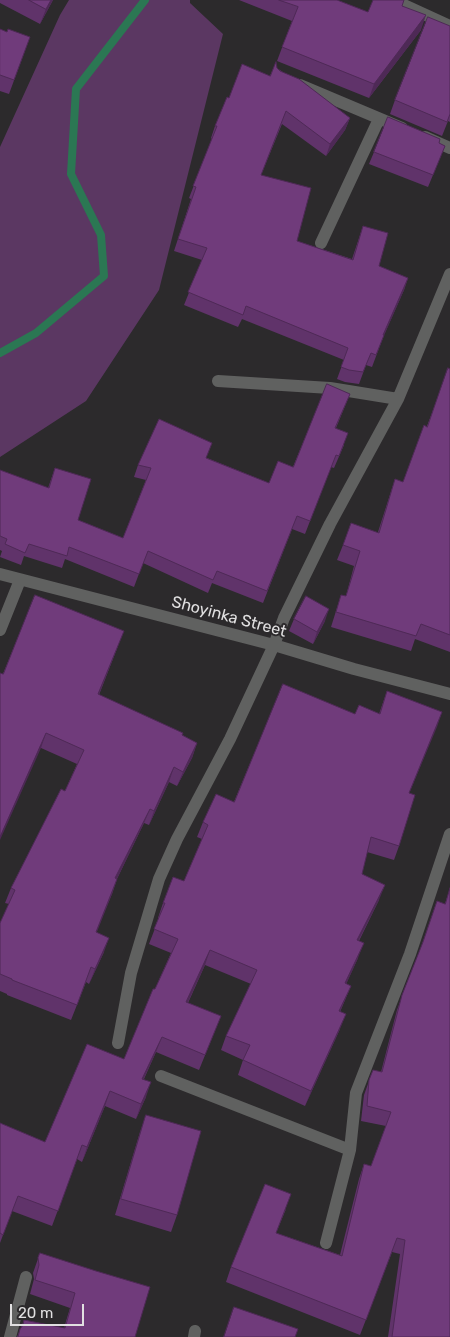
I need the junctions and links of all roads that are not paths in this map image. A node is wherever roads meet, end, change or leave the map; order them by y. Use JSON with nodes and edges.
{"nodes":[{"id":1,"x":393,"y":0,"type":"edge"},
{"id":2,"x":450,"y":26,"type":"edge"},
{"id":3,"x":288,"y":80,"type":"edge"},
{"id":4,"x":380,"y":118,"type":"junction"},
{"id":5,"x":450,"y":148,"type":"edge"},
{"id":6,"x":320,"y":243,"type":"dead end"},
{"id":7,"x":450,"y":274,"type":"edge"},
{"id":8,"x":218,"y":381,"type":"dead end"},
{"id":9,"x":398,"y":399,"type":"junction"},
{"id":10,"x":0,"y":574,"type":"edge"},
{"id":11,"x":20,"y":580,"type":"junction"},
{"id":12,"x":0,"y":630,"type":"edge"},
{"id":13,"x":274,"y":645,"type":"junction"},
{"id":14,"x":450,"y":694,"type":"edge"},
{"id":15,"x":450,"y":834,"type":"edge"},
{"id":16,"x":118,"y":1043,"type":"dead end"},
{"id":17,"x":161,"y":1076,"type":"dead end"},
{"id":18,"x":350,"y":1150,"type":"junction"},
{"id":19,"x":326,"y":1244,"type":"dead end"},
{"id":20,"x":26,"y":1276,"type":"dead end"},
{"id":21,"x":10,"y":1337,"type":"edge"}],
"edges":[{"from":1,"to":2,"type":"street"},
{"from":3,"to":4,"type":"street"},
{"from":4,"to":5,"type":"street"},
{"from":4,"to":6,"type":"street"},
{"from":7,"to":9,"type":"street"},
{"from":8,"to":9,"type":"street"},
{"from":9,"to":13,"type":"street"},
{"from":10,"to":11,"type":"street","name":"Shoyinka Street"},
{"from":11,"to":12,"type":"street"},
{"from":11,"to":13,"type":"street","name":"Shoyinka Street"},
{"from":13,"to":14,"type":"street","name":"Shoyinka Street"},
{"from":13,"to":16,"type":"street"},
{"from":15,"to":18,"type":"street"},
{"from":17,"to":18,"type":"street"},
{"from":18,"to":19,"type":"street"},
{"from":20,"to":21,"type":"street"}]}
